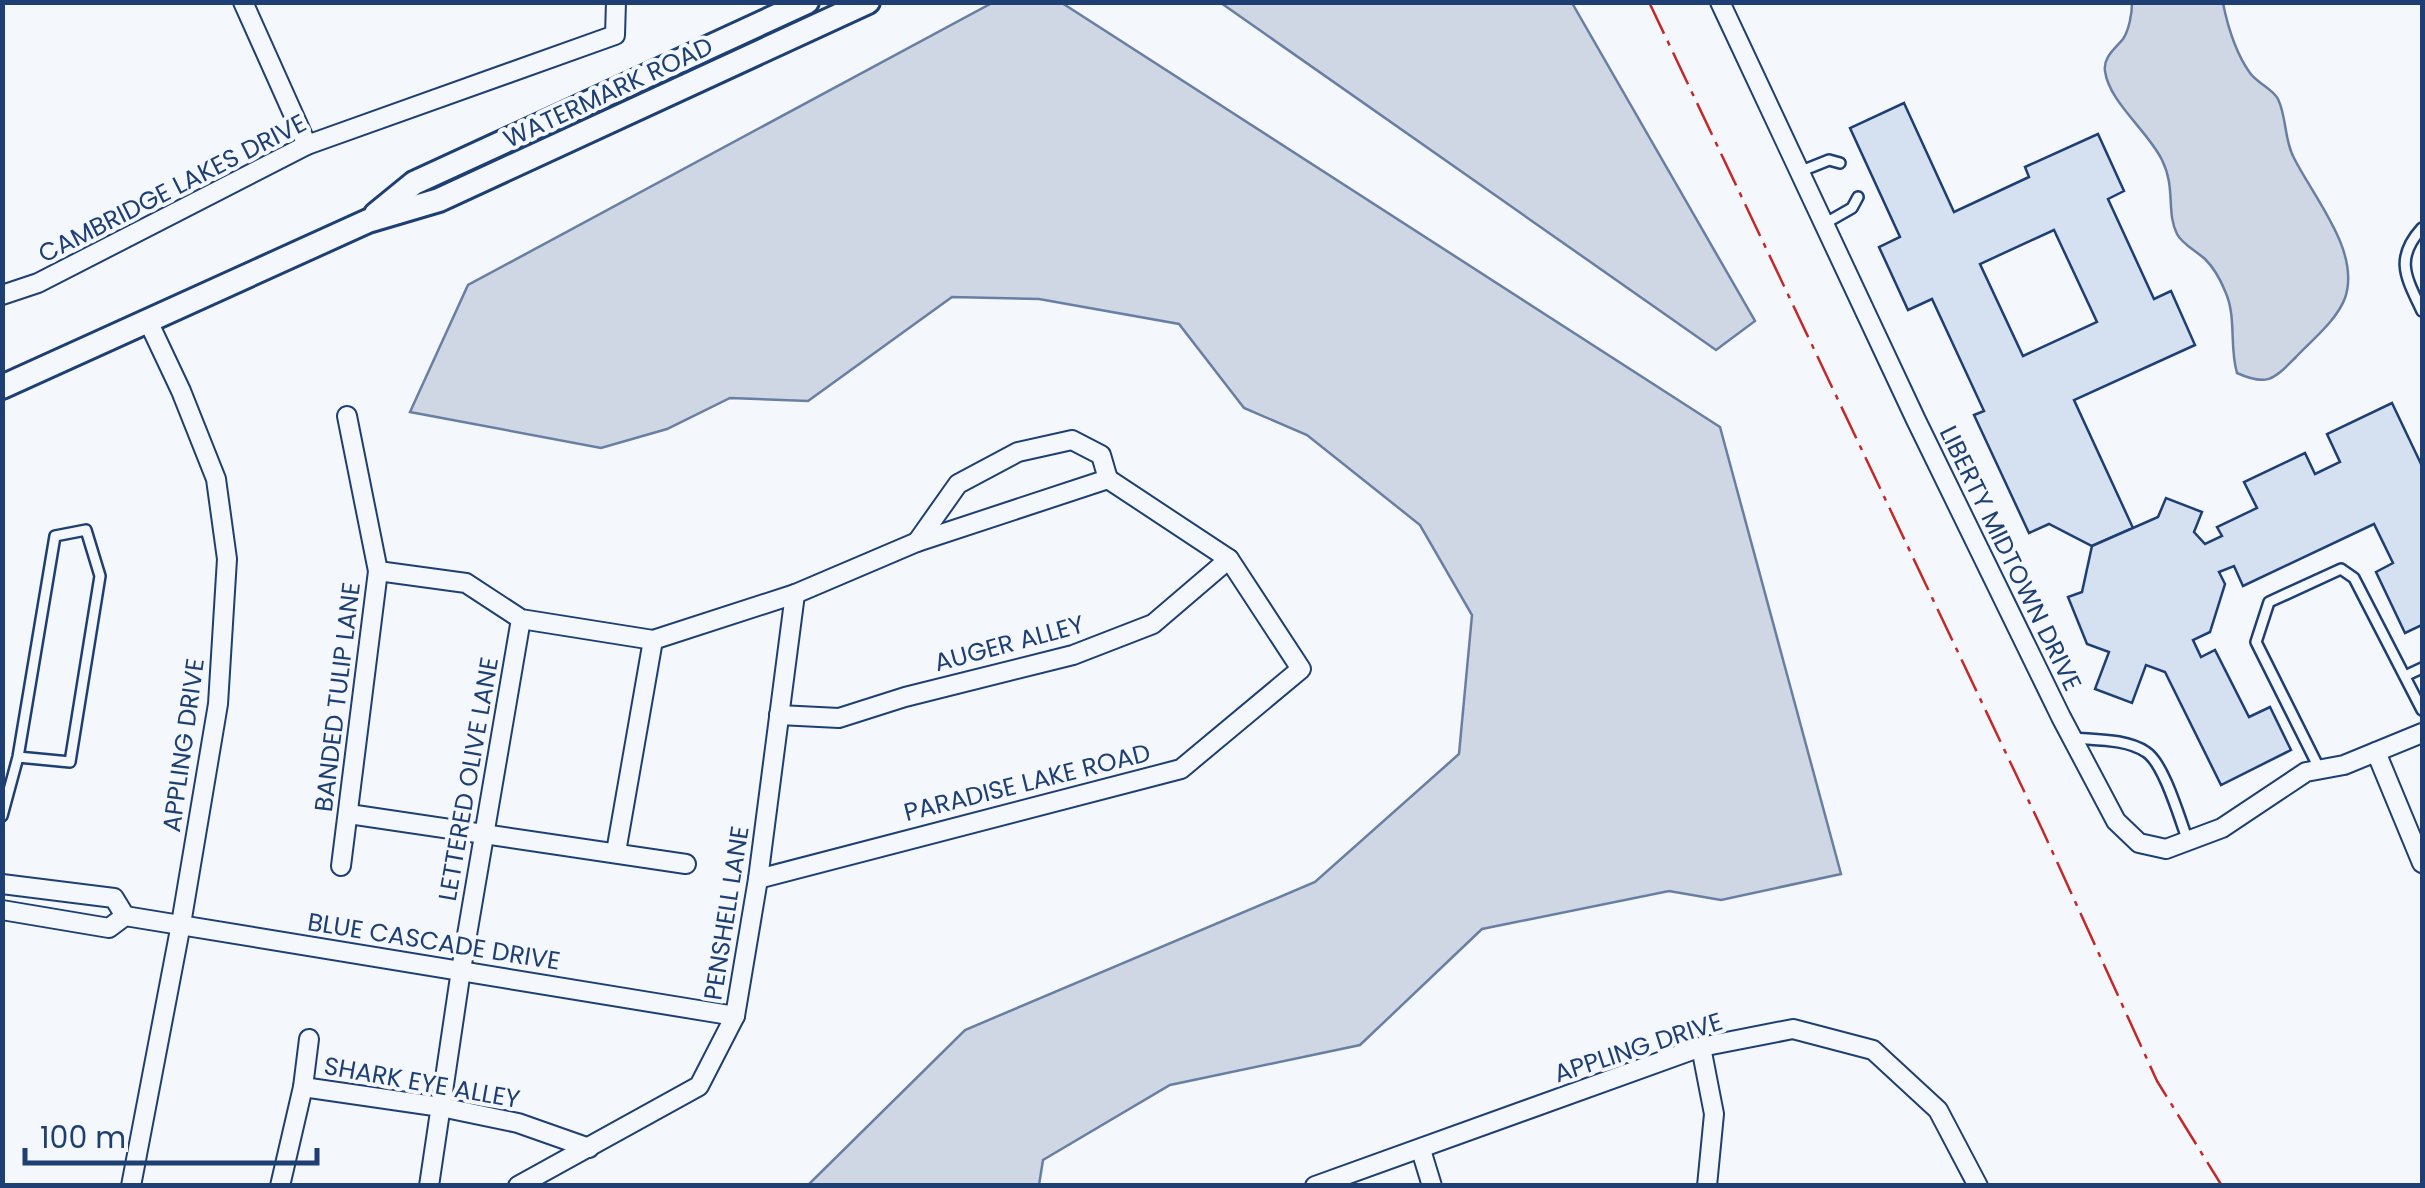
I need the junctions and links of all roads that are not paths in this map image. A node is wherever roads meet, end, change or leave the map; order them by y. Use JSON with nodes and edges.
{"nodes":[{"id":1,"x":243,"y":2,"type":"edge"},
{"id":2,"x":616,"y":2,"type":"edge"},
{"id":3,"x":807,"y":2,"type":"edge"},
{"id":4,"x":868,"y":2,"type":"edge"},
{"id":5,"x":1720,"y":2,"type":"edge"},
{"id":6,"x":307,"y":144,"type":"junction"},
{"id":7,"x":1840,"y":163,"type":"dead end"},
{"id":8,"x":1799,"y":172,"type":"junction"},
{"id":9,"x":1858,"y":197,"type":"dead end"},
{"id":10,"x":368,"y":222,"type":"junction"},
{"id":11,"x":1824,"y":224,"type":"junction"},
{"id":12,"x":2422,"y":228,"type":"edge"},
{"id":13,"x":2,"y":296,"type":"edge"},
{"id":14,"x":2422,"y":310,"type":"edge"},
{"id":15,"x":148,"y":321,"type":"junction"},
{"id":16,"x":2,"y":387,"type":"edge"},
{"id":17,"x":347,"y":416,"type":"dead end"},
{"id":18,"x":1108,"y":480,"type":"junction"},
{"id":19,"x":917,"y":542,"type":"junction"},
{"id":20,"x":1228,"y":558,"type":"junction"},
{"id":21,"x":378,"y":572,"type":"junction"},
{"id":22,"x":795,"y":594,"type":"junction"},
{"id":23,"x":521,"y":619,"type":"junction"},
{"id":24,"x":653,"y":640,"type":"junction"},
{"id":25,"x":2422,"y":668,"type":"edge"},
{"id":26,"x":2405,"y":676,"type":"junction"},
{"id":27,"x":2422,"y":710,"type":"edge"},
{"id":28,"x":779,"y":715,"type":"junction"},
{"id":29,"x":2422,"y":733,"type":"edge"},
{"id":30,"x":2072,"y":738,"type":"junction"},
{"id":31,"x":2376,"y":752,"type":"junction"},
{"id":32,"x":18,"y":757,"type":"junction"},
{"id":33,"x":2320,"y":770,"type":"junction"},
{"id":34,"x":348,"y":814,"type":"junction"},
{"id":35,"x":2,"y":816,"type":"edge"},
{"id":36,"x":484,"y":834,"type":"junction"},
{"id":37,"x":2188,"y":840,"type":"junction"},
{"id":38,"x":616,"y":852,"type":"junction"},
{"id":39,"x":2422,"y":863,"type":"edge"},
{"id":40,"x":686,"y":864,"type":"dead end"},
{"id":41,"x":341,"y":866,"type":"dead end"},
{"id":42,"x":758,"y":879,"type":"junction"},
{"id":43,"x":2,"y":884,"type":"edge"},
{"id":44,"x":2,"y":910,"type":"edge"},
{"id":45,"x":125,"y":916,"type":"junction"},
{"id":46,"x":181,"y":924,"type":"junction"},
{"id":47,"x":461,"y":970,"type":"junction"},
{"id":48,"x":735,"y":1016,"type":"junction"},
{"id":49,"x":309,"y":1039,"type":"dead end"},
{"id":50,"x":1701,"y":1047,"type":"junction"},
{"id":51,"x":303,"y":1087,"type":"junction"},
{"id":52,"x":441,"y":1107,"type":"junction"},
{"id":53,"x":589,"y":1148,"type":"junction"},
{"id":54,"x":1422,"y":1150,"type":"junction"},
{"id":55,"x":131,"y":1186,"type":"edge"},
{"id":56,"x":280,"y":1186,"type":"edge"},
{"id":57,"x":429,"y":1186,"type":"edge"},
{"id":58,"x":518,"y":1186,"type":"edge"},
{"id":59,"x":1315,"y":1186,"type":"edge"},
{"id":60,"x":1432,"y":1186,"type":"edge"},
{"id":61,"x":1707,"y":1186,"type":"edge"},
{"id":62,"x":1978,"y":1186,"type":"edge"}],
"edges":[{"from":1,"to":6,"type":"street"},
{"from":2,"to":6,"type":"street","name":"CAMBRIDGE LAKES DRIVE"},
{"from":3,"to":10,"type":"street","name":"WATERMARK ROAD"},
{"from":4,"to":10,"type":"street","name":"WATERMARK ROAD"},
{"from":5,"to":8,"type":"street","name":"LIBERTY MIDTOWN DRIVE"},
{"from":6,"to":13,"type":"street","name":"CAMBRIDGE LAKES DRIVE"},
{"from":7,"to":8,"type":"lane"},
{"from":8,"to":11,"type":"street","name":"LIBERTY MIDTOWN DRIVE"},
{"from":9,"to":11,"type":"lane"},
{"from":10,"to":15,"type":"street","name":"WATERMARK ROAD"},
{"from":11,"to":30,"type":"street","name":"LIBERTY MIDTOWN DRIVE"},
{"from":12,"to":14,"type":"lane"},
{"from":15,"to":16,"type":"street","name":"WATERMARK ROAD"},
{"from":15,"to":46,"type":"street","name":"APPLING DRIVE"},
{"from":17,"to":21,"type":"street","name":"BANDED TULIP LANE"},
{"from":18,"to":19,"type":"street"},
{"from":18,"to":19,"type":"street","name":"PARADISE LAKE ROAD"},
{"from":18,"to":20,"type":"street","name":"PARADISE LAKE ROAD"},
{"from":19,"to":22,"type":"street"},
{"from":20,"to":28,"type":"street","name":"AUGER ALLEY"},
{"from":20,"to":42,"type":"street","name":"PARADISE LAKE ROAD"},
{"from":21,"to":23,"type":"street"},
{"from":21,"to":34,"type":"street","name":"BANDED TULIP LANE"},
{"from":22,"to":24,"type":"street"},
{"from":22,"to":28,"type":"street","name":"PENSHELL LANE"},
{"from":23,"to":24,"type":"street"},
{"from":23,"to":36,"type":"street","name":"LETTERED OLIVE LANE"},
{"from":24,"to":38,"type":"street"},
{"from":25,"to":26,"type":"lane"},
{"from":26,"to":27,"type":"lane"},
{"from":26,"to":33,"type":"lane"},
{"from":28,"to":42,"type":"street","name":"PENSHELL LANE"},
{"from":29,"to":31,"type":"street","name":"LIBERTY MIDTOWN DRIVE"},
{"from":30,"to":37,"type":"lane"},
{"from":30,"to":37,"type":"street","name":"LIBERTY MIDTOWN DRIVE"},
{"from":31,"to":33,"type":"street","name":"LIBERTY MIDTOWN DRIVE"},
{"from":31,"to":39,"type":"street"},
{"from":32,"to":32,"type":"lane"},
{"from":32,"to":35,"type":"lane"},
{"from":33,"to":37,"type":"street","name":"LIBERTY MIDTOWN DRIVE"},
{"from":34,"to":36,"type":"street"},
{"from":34,"to":41,"type":"street","name":"BANDED TULIP LANE"},
{"from":36,"to":38,"type":"street"},
{"from":36,"to":47,"type":"street","name":"LETTERED OLIVE LANE"},
{"from":38,"to":40,"type":"street"},
{"from":42,"to":48,"type":"street","name":"PENSHELL LANE"},
{"from":43,"to":45,"type":"street","name":"BLUE CASCADE DRIVE"},
{"from":44,"to":45,"type":"street","name":"BLUE CASCADE DRIVE"},
{"from":45,"to":46,"type":"street","name":"BLUE CASCADE DRIVE"},
{"from":46,"to":47,"type":"street","name":"BLUE CASCADE DRIVE"},
{"from":46,"to":55,"type":"street","name":"APPLING DRIVE"},
{"from":47,"to":48,"type":"street","name":"BLUE CASCADE DRIVE"},
{"from":47,"to":52,"type":"street","name":"LETTERED OLIVE LANE"},
{"from":48,"to":53,"type":"street","name":"PENSHELL LANE"},
{"from":49,"to":51,"type":"street"},
{"from":50,"to":54,"type":"street","name":"APPLING DRIVE"},
{"from":50,"to":61,"type":"street"},
{"from":50,"to":62,"type":"street","name":"APPLING DRIVE"},
{"from":51,"to":52,"type":"street","name":"SHARK EYE ALLEY"},
{"from":51,"to":56,"type":"street"},
{"from":52,"to":53,"type":"street","name":"SHARK EYE ALLEY"},
{"from":52,"to":57,"type":"street","name":"LETTERED OLIVE LANE"},
{"from":53,"to":58,"type":"street","name":"PENSHELL LANE"},
{"from":54,"to":59,"type":"street","name":"APPLING DRIVE"},
{"from":54,"to":60,"type":"street"}]}
